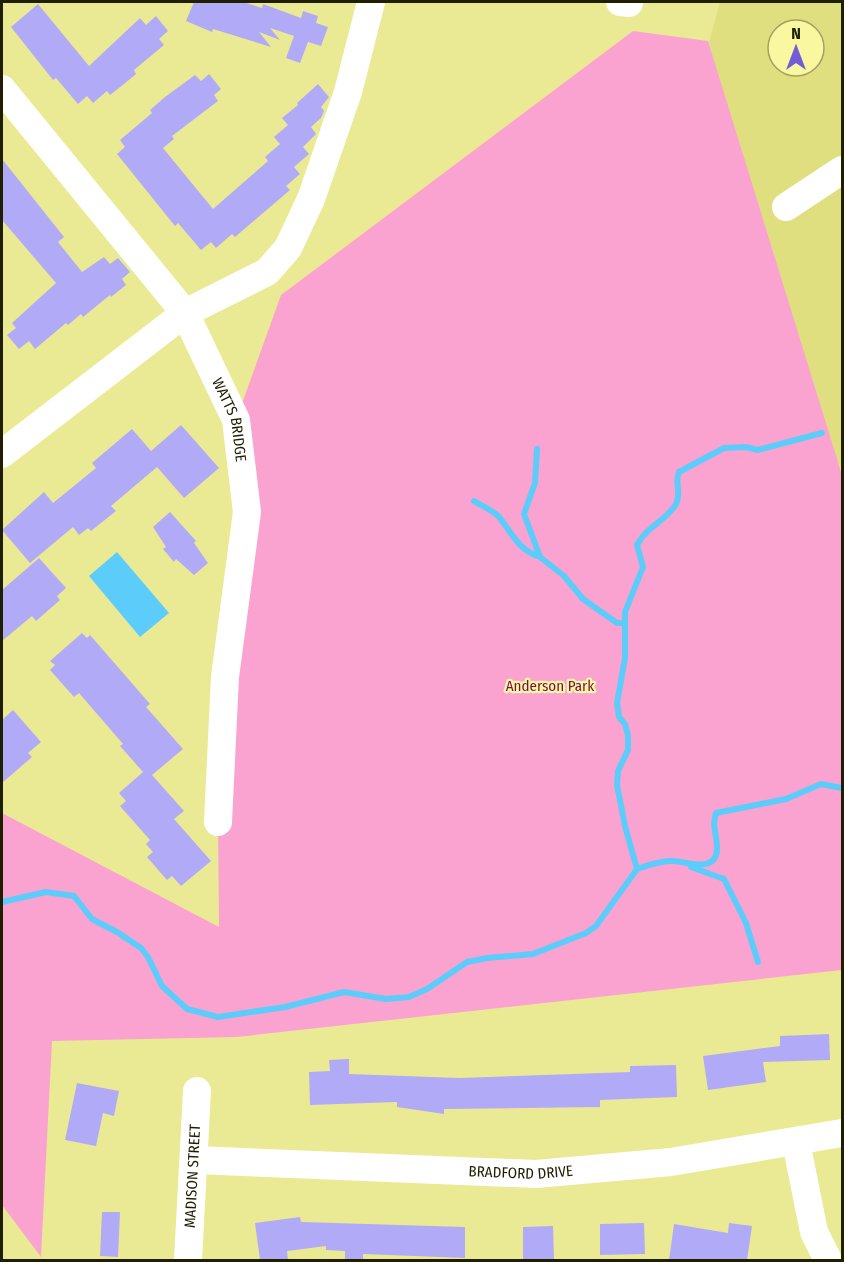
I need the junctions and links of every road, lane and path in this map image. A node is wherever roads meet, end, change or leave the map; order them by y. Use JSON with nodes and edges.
{"nodes":[{"id":1,"x":371,"y":2,"type":"edge"},
{"id":2,"x":2,"y":89,"type":"edge"},
{"id":3,"x":843,"y":171,"type":"edge"},
{"id":4,"x":786,"y":207,"type":"dead end"},
{"id":5,"x":185,"y":312,"type":"junction"},
{"id":6,"x":2,"y":454,"type":"edge"},
{"id":7,"x":218,"y":822,"type":"dead end"},
{"id":8,"x":197,"y":1091,"type":"dead end"},
{"id":9,"x":843,"y":1133,"type":"edge"},
{"id":10,"x":796,"y":1142,"type":"junction"},
{"id":11,"x":195,"y":1160,"type":"junction"},
{"id":12,"x":188,"y":1260,"type":"edge"},
{"id":13,"x":828,"y":1260,"type":"edge"}],
"edges":[{"from":1,"to":5,"type":"street"},
{"from":2,"to":5,"type":"street","name":"WATTS BRIDGE"},
{"from":3,"to":4,"type":"street"},
{"from":5,"to":6,"type":"street"},
{"from":5,"to":7,"type":"street","name":"WATTS BRIDGE"},
{"from":8,"to":11,"type":"street","name":"MADISON STREET"},
{"from":9,"to":10,"type":"street","name":"BRADFORD DRIVE"},
{"from":10,"to":11,"type":"street","name":"BRADFORD DRIVE"},
{"from":10,"to":13,"type":"street"},
{"from":11,"to":12,"type":"street","name":"MADISON STREET"}]}
